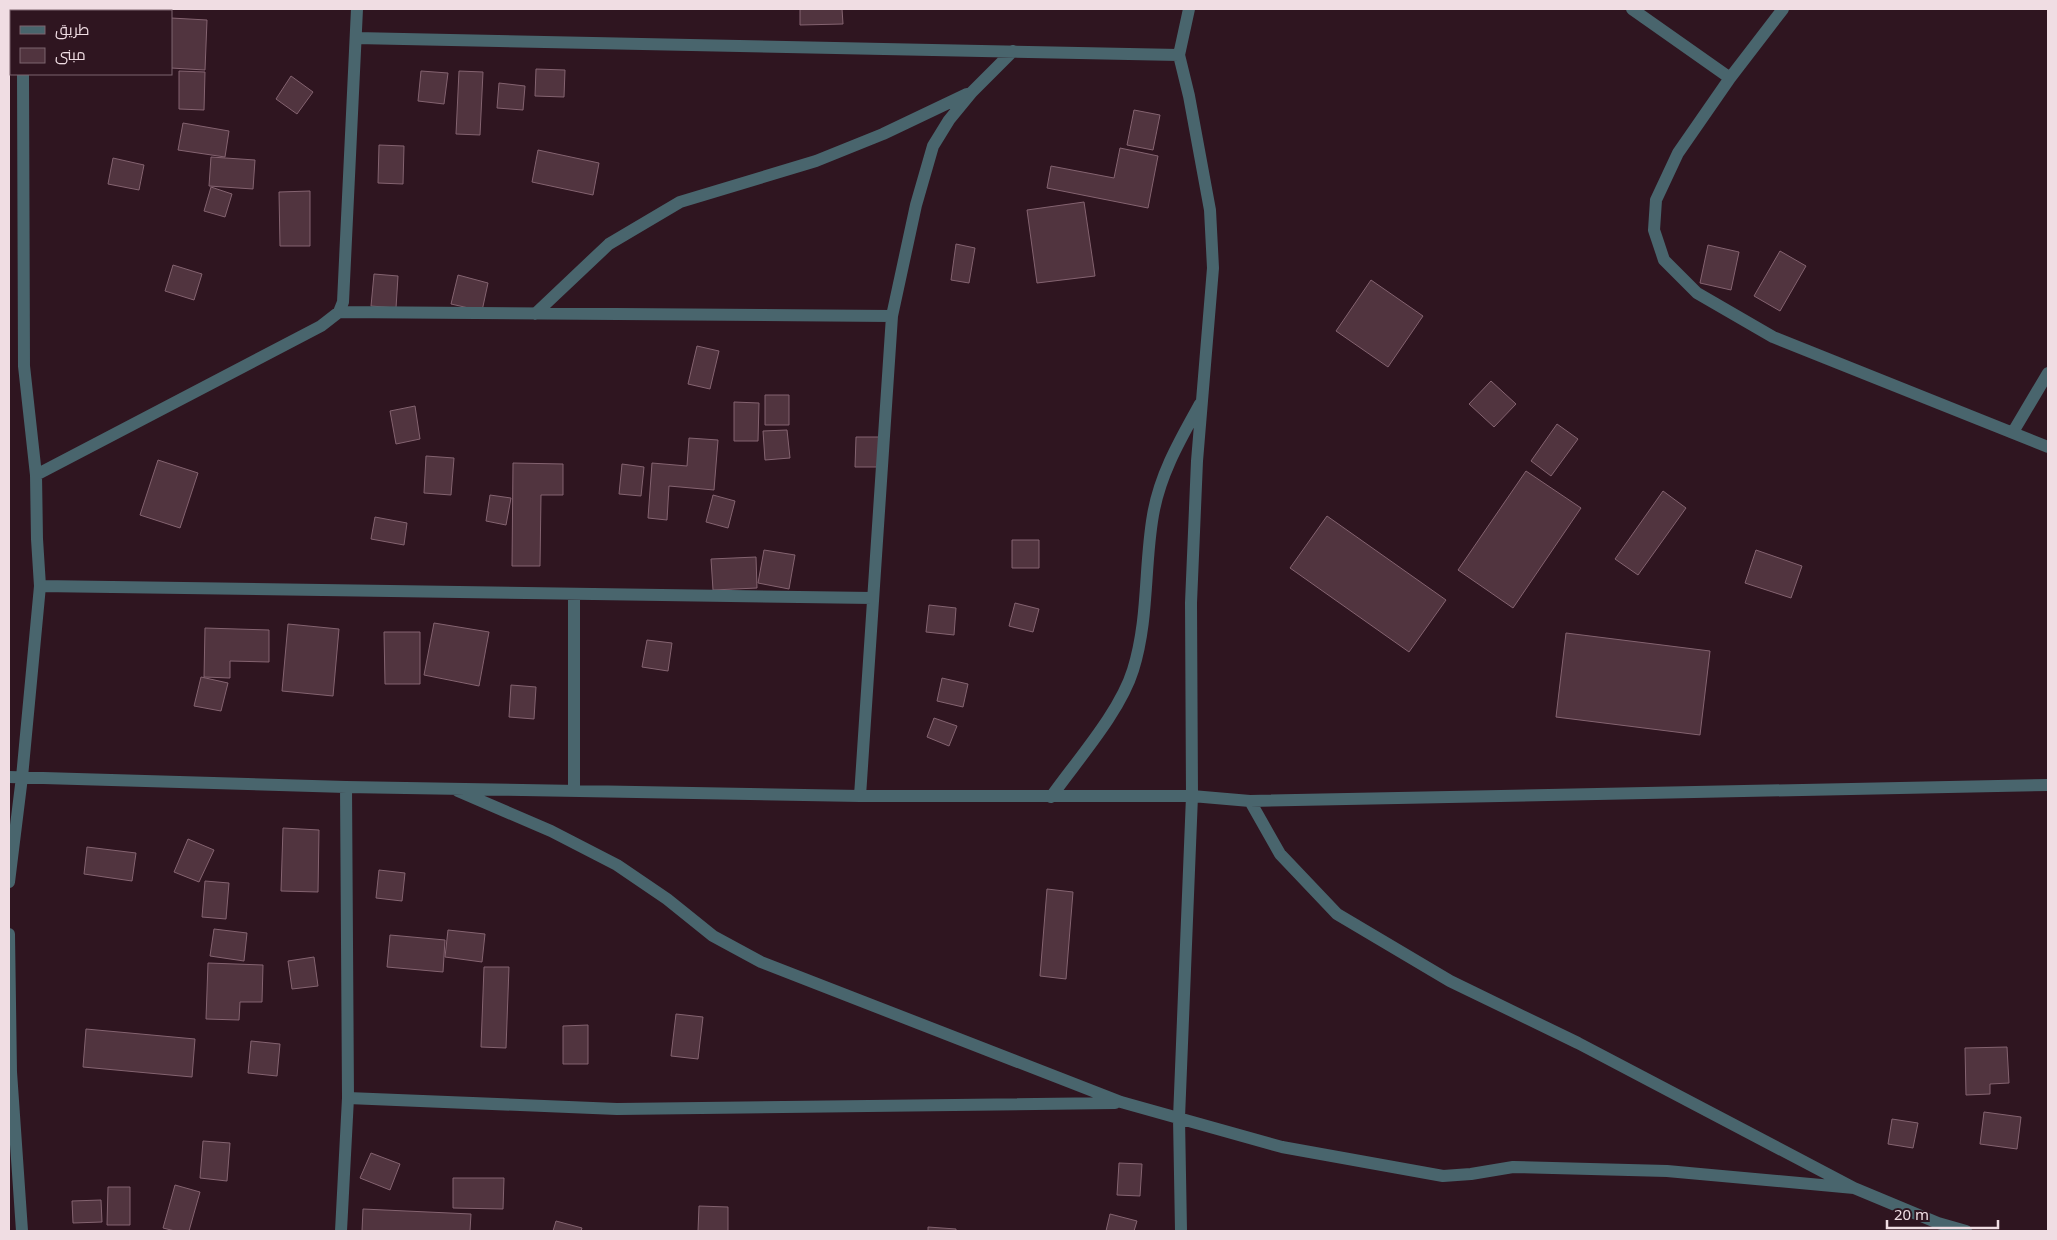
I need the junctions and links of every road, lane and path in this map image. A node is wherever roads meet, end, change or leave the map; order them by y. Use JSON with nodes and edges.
{"nodes":[{"id":1,"x":357,"y":9,"type":"edge"},
{"id":2,"x":1189,"y":9,"type":"edge"},
{"id":3,"x":1632,"y":9,"type":"edge"},
{"id":4,"x":1783,"y":9,"type":"edge"},
{"id":5,"x":356,"y":38,"type":"junction"},
{"id":6,"x":1013,"y":51,"type":"junction"},
{"id":7,"x":1179,"y":55,"type":"junction"},
{"id":8,"x":23,"y":75,"type":"edge"},
{"id":9,"x":1730,"y":78,"type":"junction"},
{"id":10,"x":972,"y":92,"type":"junction"},
{"id":11,"x":339,"y":312,"type":"junction"},
{"id":12,"x":535,"y":314,"type":"junction"},
{"id":13,"x":892,"y":316,"type":"junction"},
{"id":14,"x":2048,"y":373,"type":"edge"},
{"id":15,"x":1202,"y":399,"type":"junction"},
{"id":16,"x":2013,"y":432,"type":"junction"},
{"id":17,"x":2048,"y":447,"type":"edge"},
{"id":18,"x":36,"y":475,"type":"junction"},
{"id":19,"x":40,"y":586,"type":"junction"},
{"id":20,"x":574,"y":594,"type":"junction"},
{"id":21,"x":873,"y":598,"type":"junction"},
{"id":22,"x":9,"y":777,"type":"edge"},
{"id":23,"x":22,"y":777,"type":"junction"},
{"id":24,"x":2048,"y":785,"type":"edge"},
{"id":25,"x":346,"y":787,"type":"junction"},
{"id":26,"x":451,"y":788,"type":"junction"},
{"id":27,"x":574,"y":790,"type":"junction"},
{"id":28,"x":860,"y":796,"type":"junction"},
{"id":29,"x":1192,"y":796,"type":"junction"},
{"id":30,"x":1051,"y":797,"type":"junction"},
{"id":31,"x":1250,"y":800,"type":"junction"},
{"id":32,"x":9,"y":882,"type":"edge"},
{"id":33,"x":9,"y":934,"type":"edge"},
{"id":34,"x":348,"y":1098,"type":"junction"},
{"id":35,"x":1121,"y":1102,"type":"junction"},
{"id":36,"x":1179,"y":1118,"type":"junction"},
{"id":37,"x":1854,"y":1188,"type":"junction"},
{"id":38,"x":22,"y":1231,"type":"edge"},
{"id":39,"x":341,"y":1231,"type":"edge"},
{"id":40,"x":1182,"y":1231,"type":"edge"},
{"id":41,"x":1966,"y":1231,"type":"edge"}],
"edges":[{"from":1,"to":5,"type":"street"},
{"from":2,"to":7,"type":"street"},
{"from":3,"to":9,"type":"street"},
{"from":4,"to":9,"type":"street"},
{"from":5,"to":6,"type":"street"},
{"from":5,"to":11,"type":"street"},
{"from":6,"to":7,"type":"street"},
{"from":6,"to":10,"type":"street"},
{"from":7,"to":15,"type":"street"},
{"from":8,"to":18,"type":"street"},
{"from":9,"to":16,"type":"street"},
{"from":10,"to":12,"type":"street"},
{"from":10,"to":13,"type":"street"},
{"from":11,"to":12,"type":"street"},
{"from":11,"to":18,"type":"street"},
{"from":12,"to":13,"type":"street"},
{"from":13,"to":21,"type":"street"},
{"from":14,"to":16,"type":"street"},
{"from":15,"to":29,"type":"street"},
{"from":15,"to":30,"type":"street"},
{"from":16,"to":17,"type":"street"},
{"from":18,"to":19,"type":"street"},
{"from":19,"to":20,"type":"street"},
{"from":19,"to":23,"type":"street"},
{"from":20,"to":21,"type":"street"},
{"from":20,"to":27,"type":"street"},
{"from":21,"to":28,"type":"street"},
{"from":22,"to":23,"type":"street"},
{"from":23,"to":25,"type":"street"},
{"from":23,"to":32,"type":"street"},
{"from":24,"to":31,"type":"street"},
{"from":25,"to":26,"type":"street"},
{"from":25,"to":34,"type":"street"},
{"from":26,"to":27,"type":"street"},
{"from":26,"to":35,"type":"street"},
{"from":27,"to":28,"type":"street"},
{"from":28,"to":30,"type":"street"},
{"from":29,"to":30,"type":"street"},
{"from":29,"to":31,"type":"street"},
{"from":29,"to":36,"type":"street"},
{"from":31,"to":37,"type":"street"},
{"from":33,"to":38,"type":"street"},
{"from":34,"to":35,"type":"street"},
{"from":34,"to":39,"type":"street"},
{"from":35,"to":36,"type":"street"},
{"from":36,"to":37,"type":"street"},
{"from":36,"to":40,"type":"street"},
{"from":37,"to":41,"type":"street"}]}
